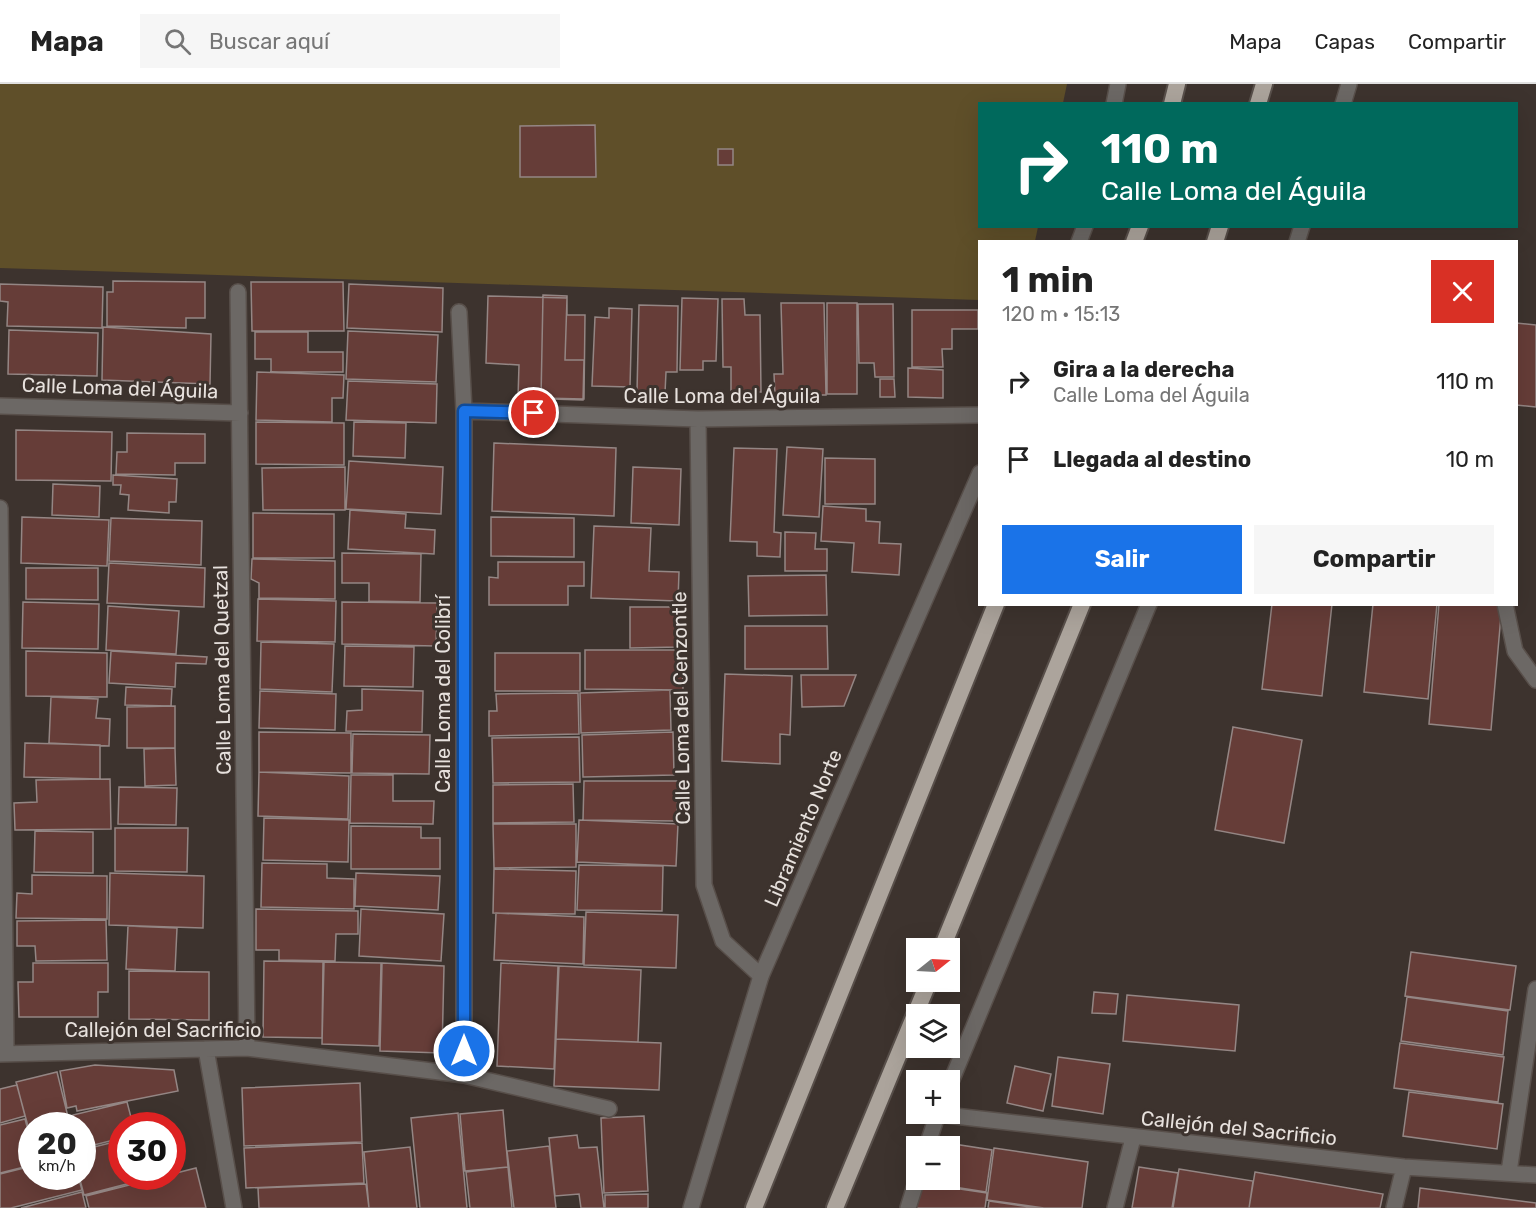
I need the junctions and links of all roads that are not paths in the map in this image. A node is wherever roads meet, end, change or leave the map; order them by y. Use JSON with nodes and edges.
{"nodes":[{"id":1,"x":1118,"y":84,"type":"edge"},
{"id":2,"x":1177,"y":84,"type":"edge"},
{"id":3,"x":1264,"y":84,"type":"edge"},
{"id":4,"x":1349,"y":84,"type":"edge"},
{"id":5,"x":1114,"y":102,"type":"edge"},
{"id":6,"x":1172,"y":102,"type":"edge"},
{"id":7,"x":1259,"y":102,"type":"edge"},
{"id":8,"x":1344,"y":102,"type":"edge"},
{"id":9,"x":238,"y":292,"type":"dead end"},
{"id":10,"x":459,"y":312,"type":"dead end"},
{"id":11,"x":0,"y":406,"type":"edge"},
{"id":12,"x":464,"y":411,"type":"junction"},
{"id":13,"x":240,"y":412,"type":"junction"},
{"id":14,"x":978,"y":415,"type":"edge"},
{"id":15,"x":698,"y":419,"type":"junction"},
{"id":16,"x":978,"y":478,"type":"edge"},
{"id":17,"x":0,"y":508,"type":"edge"},
{"id":18,"x":995,"y":606,"type":"edge"},
{"id":19,"x":1082,"y":606,"type":"edge"},
{"id":20,"x":1148,"y":606,"type":"edge"},
{"id":21,"x":1505,"y":606,"type":"edge"},
{"id":22,"x":1536,"y":680,"type":"edge"},
{"id":23,"x":946,"y":938,"type":"edge"},
{"id":24,"x":761,"y":976,"type":"junction"},
{"id":25,"x":1536,"y":989,"type":"edge"},
{"id":26,"x":924,"y":992,"type":"edge"},
{"id":27,"x":247,"y":1048,"type":"junction"},
{"id":28,"x":207,"y":1049,"type":"junction"},
{"id":29,"x":3,"y":1053,"type":"edge"},
{"id":30,"x":956,"y":1070,"type":"edge"},
{"id":31,"x":464,"y":1075,"type":"junction"},
{"id":32,"x":609,"y":1109,"type":"dead end"},
{"id":33,"x":960,"y":1116,"type":"edge"},
{"id":34,"x":1133,"y":1138,"type":"junction"},
{"id":35,"x":1404,"y":1167,"type":"junction"},
{"id":36,"x":1509,"y":1172,"type":"junction"},
{"id":37,"x":1536,"y":1175,"type":"edge"},
{"id":38,"x":914,"y":1190,"type":"edge"},
{"id":39,"x":234,"y":1208,"type":"edge"},
{"id":40,"x":690,"y":1208,"type":"edge"},
{"id":41,"x":754,"y":1208,"type":"edge"},
{"id":42,"x":835,"y":1208,"type":"edge"},
{"id":43,"x":908,"y":1208,"type":"edge"},
{"id":44,"x":1115,"y":1208,"type":"edge"},
{"id":45,"x":1394,"y":1208,"type":"edge"}],
"edges":[{"from":1,"to":5,"type":"street"},
{"from":2,"to":6,"type":"highway"},
{"from":3,"to":7,"type":"highway"},
{"from":4,"to":8,"type":"street"},
{"from":9,"to":13,"type":"street","name":"Calle Loma del Quetzal"},
{"from":10,"to":12,"type":"street","name":"Calle Loma del Colibrí"},
{"from":11,"to":13,"type":"street","name":"Calle Loma del Águila"},
{"from":12,"to":15,"type":"street","name":"Calle Loma del Águila"},
{"from":12,"to":31,"type":"street","name":"Calle Loma del Colibrí"},
{"from":13,"to":27,"type":"street","name":"Calle Loma del Quetzal"},
{"from":14,"to":15,"type":"street","name":"Calle Loma del Águila"},
{"from":15,"to":24,"type":"street","name":"Calle Loma del Cenzontle"},
{"from":16,"to":24,"type":"street","name":"Libramiento Norte"},
{"from":17,"to":29,"type":"street"},
{"from":18,"to":41,"type":"highway"},
{"from":19,"to":23,"type":"highway"},
{"from":20,"to":30,"type":"street"},
{"from":21,"to":22,"type":"street"},
{"from":24,"to":40,"type":"street","name":"Libramiento Norte"},
{"from":25,"to":36,"type":"street"},
{"from":26,"to":42,"type":"highway"},
{"from":27,"to":28,"type":"street","name":"Callejón del Sacrificio"},
{"from":27,"to":31,"type":"street","name":"Callejón del Sacrificio"},
{"from":28,"to":29,"type":"street","name":"Callejón del Sacrificio"},
{"from":28,"to":39,"type":"street"},
{"from":31,"to":32,"type":"street","name":"Callejón del Sacrificio"},
{"from":33,"to":34,"type":"street","name":"Callejón del Sacrificio"},
{"from":34,"to":35,"type":"street","name":"Callejón del Sacrificio"},
{"from":34,"to":44,"type":"street"},
{"from":35,"to":36,"type":"street","name":"Callejón del Sacrificio"},
{"from":35,"to":45,"type":"street"},
{"from":36,"to":37,"type":"street","name":"Callejón del Sacrificio"},
{"from":38,"to":43,"type":"street"}]}
